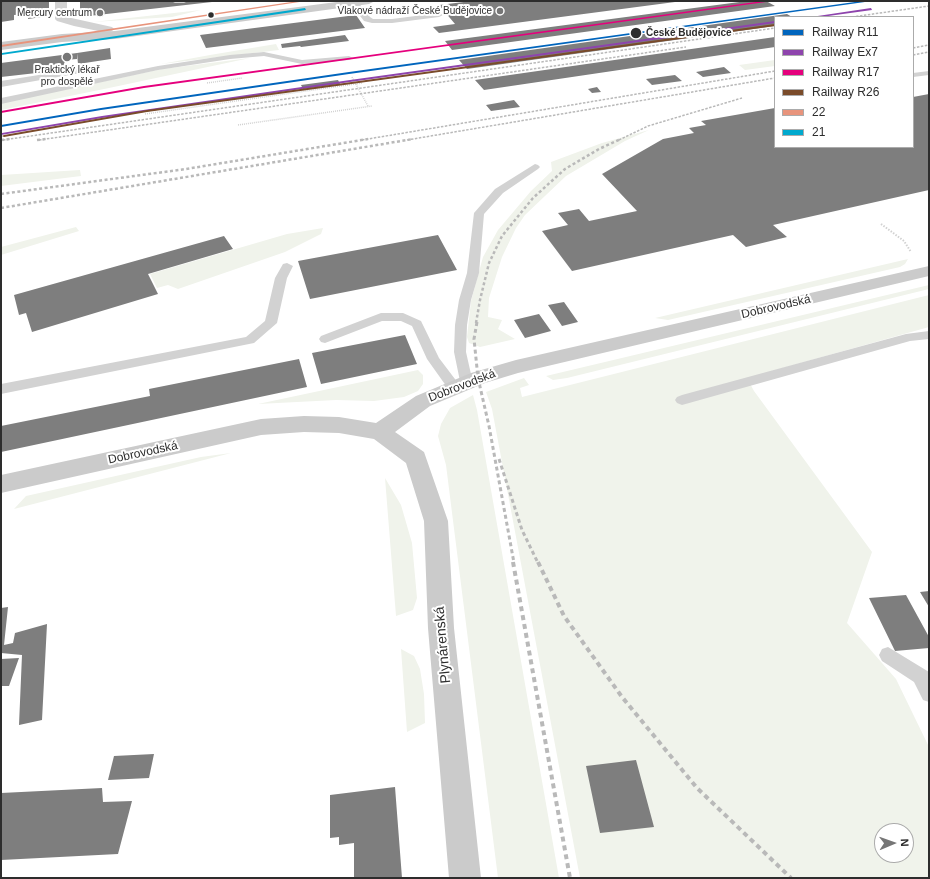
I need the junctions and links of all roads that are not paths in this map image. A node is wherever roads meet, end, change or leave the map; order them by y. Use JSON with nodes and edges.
{"nodes":[{"id":1,"x":61,"y":1,"type":"edge"},
{"id":2,"x":175,"y":1,"type":"edge"},
{"id":3,"x":184,"y":1,"type":"edge"},
{"id":4,"x":304,"y":1,"type":"edge"},
{"id":5,"x":369,"y":1,"type":"edge"},
{"id":6,"x":354,"y":3,"type":"junction"},
{"id":7,"x":439,"y":15,"type":"dead end"},
{"id":8,"x":108,"y":29,"type":"junction"},
{"id":9,"x":62,"y":38,"type":"junction"},
{"id":10,"x":1,"y":46,"type":"edge"},
{"id":11,"x":349,"y":58,"type":"dead end"},
{"id":12,"x":89,"y":69,"type":"dead end"},
{"id":13,"x":929,"y":73,"type":"edge"},
{"id":14,"x":914,"y":75,"type":"edge"},
{"id":15,"x":1,"y":84,"type":"edge"},
{"id":16,"x":1,"y":101,"type":"edge"},
{"id":17,"x":535,"y":167,"type":"dead end"},
{"id":18,"x":287,"y":266,"type":"dead end"},
{"id":19,"x":929,"y":271,"type":"edge"},
{"id":20,"x":929,"y":335,"type":"edge"},
{"id":21,"x":325,"y":340,"type":"dead end"},
{"id":22,"x":460,"y":385,"type":"junction"},
{"id":23,"x":1,"y":389,"type":"edge"},
{"id":24,"x":682,"y":400,"type":"dead end"},
{"id":25,"x":380,"y":432,"type":"junction"},
{"id":26,"x":1,"y":484,"type":"edge"},
{"id":27,"x":888,"y":655,"type":"dead end"},
{"id":28,"x":928,"y":685,"type":"edge"},
{"id":29,"x":465,"y":878,"type":"edge"}],
"edges":[{"from":1,"to":8,"type":"street"},
{"from":2,"to":3,"type":"lane"},
{"from":4,"to":8,"type":"main road"},
{"from":5,"to":6,"type":"main road"},
{"from":6,"to":7,"type":"lane"},
{"from":6,"to":9,"type":"main road"},
{"from":8,"to":9,"type":"main road"},
{"from":9,"to":10,"type":"main road"},
{"from":11,"to":16,"type":"lane"},
{"from":12,"to":15,"type":"lane"},
{"from":13,"to":14,"type":"lane"},
{"from":17,"to":22,"type":"lane"},
{"from":18,"to":23,"type":"lane"},
{"from":19,"to":22,"type":"main road","name":"Dobrovodská"},
{"from":20,"to":24,"type":"lane"},
{"from":21,"to":22,"type":"lane"},
{"from":22,"to":25,"type":"main road","name":"Dobrovodská"},
{"from":25,"to":26,"type":"main road","name":"Dobrovodská"},
{"from":25,"to":29,"type":"main road","name":"Plynárenská"},
{"from":27,"to":28,"type":"lane"}]}
